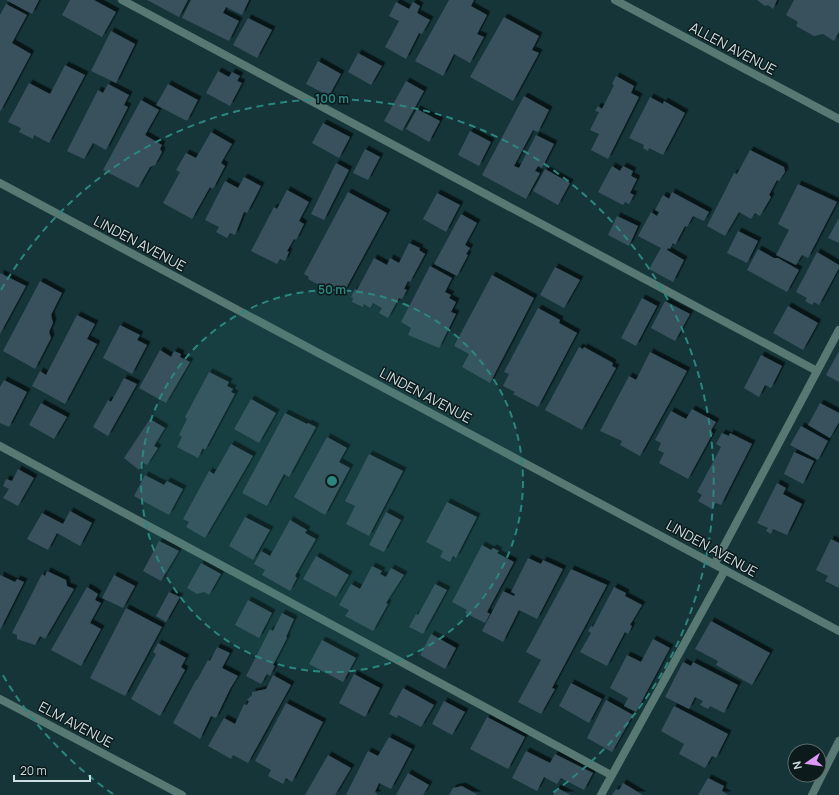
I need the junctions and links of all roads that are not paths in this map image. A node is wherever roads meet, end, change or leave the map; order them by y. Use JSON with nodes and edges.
{"nodes":[{"id":1,"x":122,"y":0,"type":"edge"},
{"id":2,"x":615,"y":0,"type":"edge"},
{"id":3,"x":839,"y":119,"type":"edge"},
{"id":4,"x":0,"y":183,"type":"edge"},
{"id":5,"x":839,"y":330,"type":"edge"},
{"id":6,"x":817,"y":370,"type":"junction"},
{"id":7,"x":0,"y":446,"type":"edge"},
{"id":8,"x":714,"y":563,"type":"junction"},
{"id":9,"x":725,"y":570,"type":"junction"},
{"id":10,"x":839,"y":631,"type":"edge"},
{"id":11,"x":0,"y":699,"type":"edge"},
{"id":12,"x":839,"y":742,"type":"edge"},
{"id":13,"x":611,"y":775,"type":"junction"},
{"id":14,"x":182,"y":795,"type":"edge"},
{"id":15,"x":601,"y":795,"type":"edge"},
{"id":16,"x":812,"y":795,"type":"edge"}],
"edges":[{"from":1,"to":6,"type":"street"},
{"from":2,"to":3,"type":"street","name":"ALLEN AVENUE"},
{"from":4,"to":8,"type":"street","name":"LINDEN AVENUE"},
{"from":5,"to":6,"type":"street"},
{"from":6,"to":8,"type":"street"},
{"from":7,"to":13,"type":"street"},
{"from":8,"to":9,"type":"street","name":"LINDEN AVENUE"},
{"from":9,"to":10,"type":"street","name":"LINDEN AVENUE"},
{"from":9,"to":13,"type":"street"},
{"from":11,"to":14,"type":"street","name":"ELM AVENUE"},
{"from":12,"to":16,"type":"street"},
{"from":13,"to":15,"type":"street"}]}
